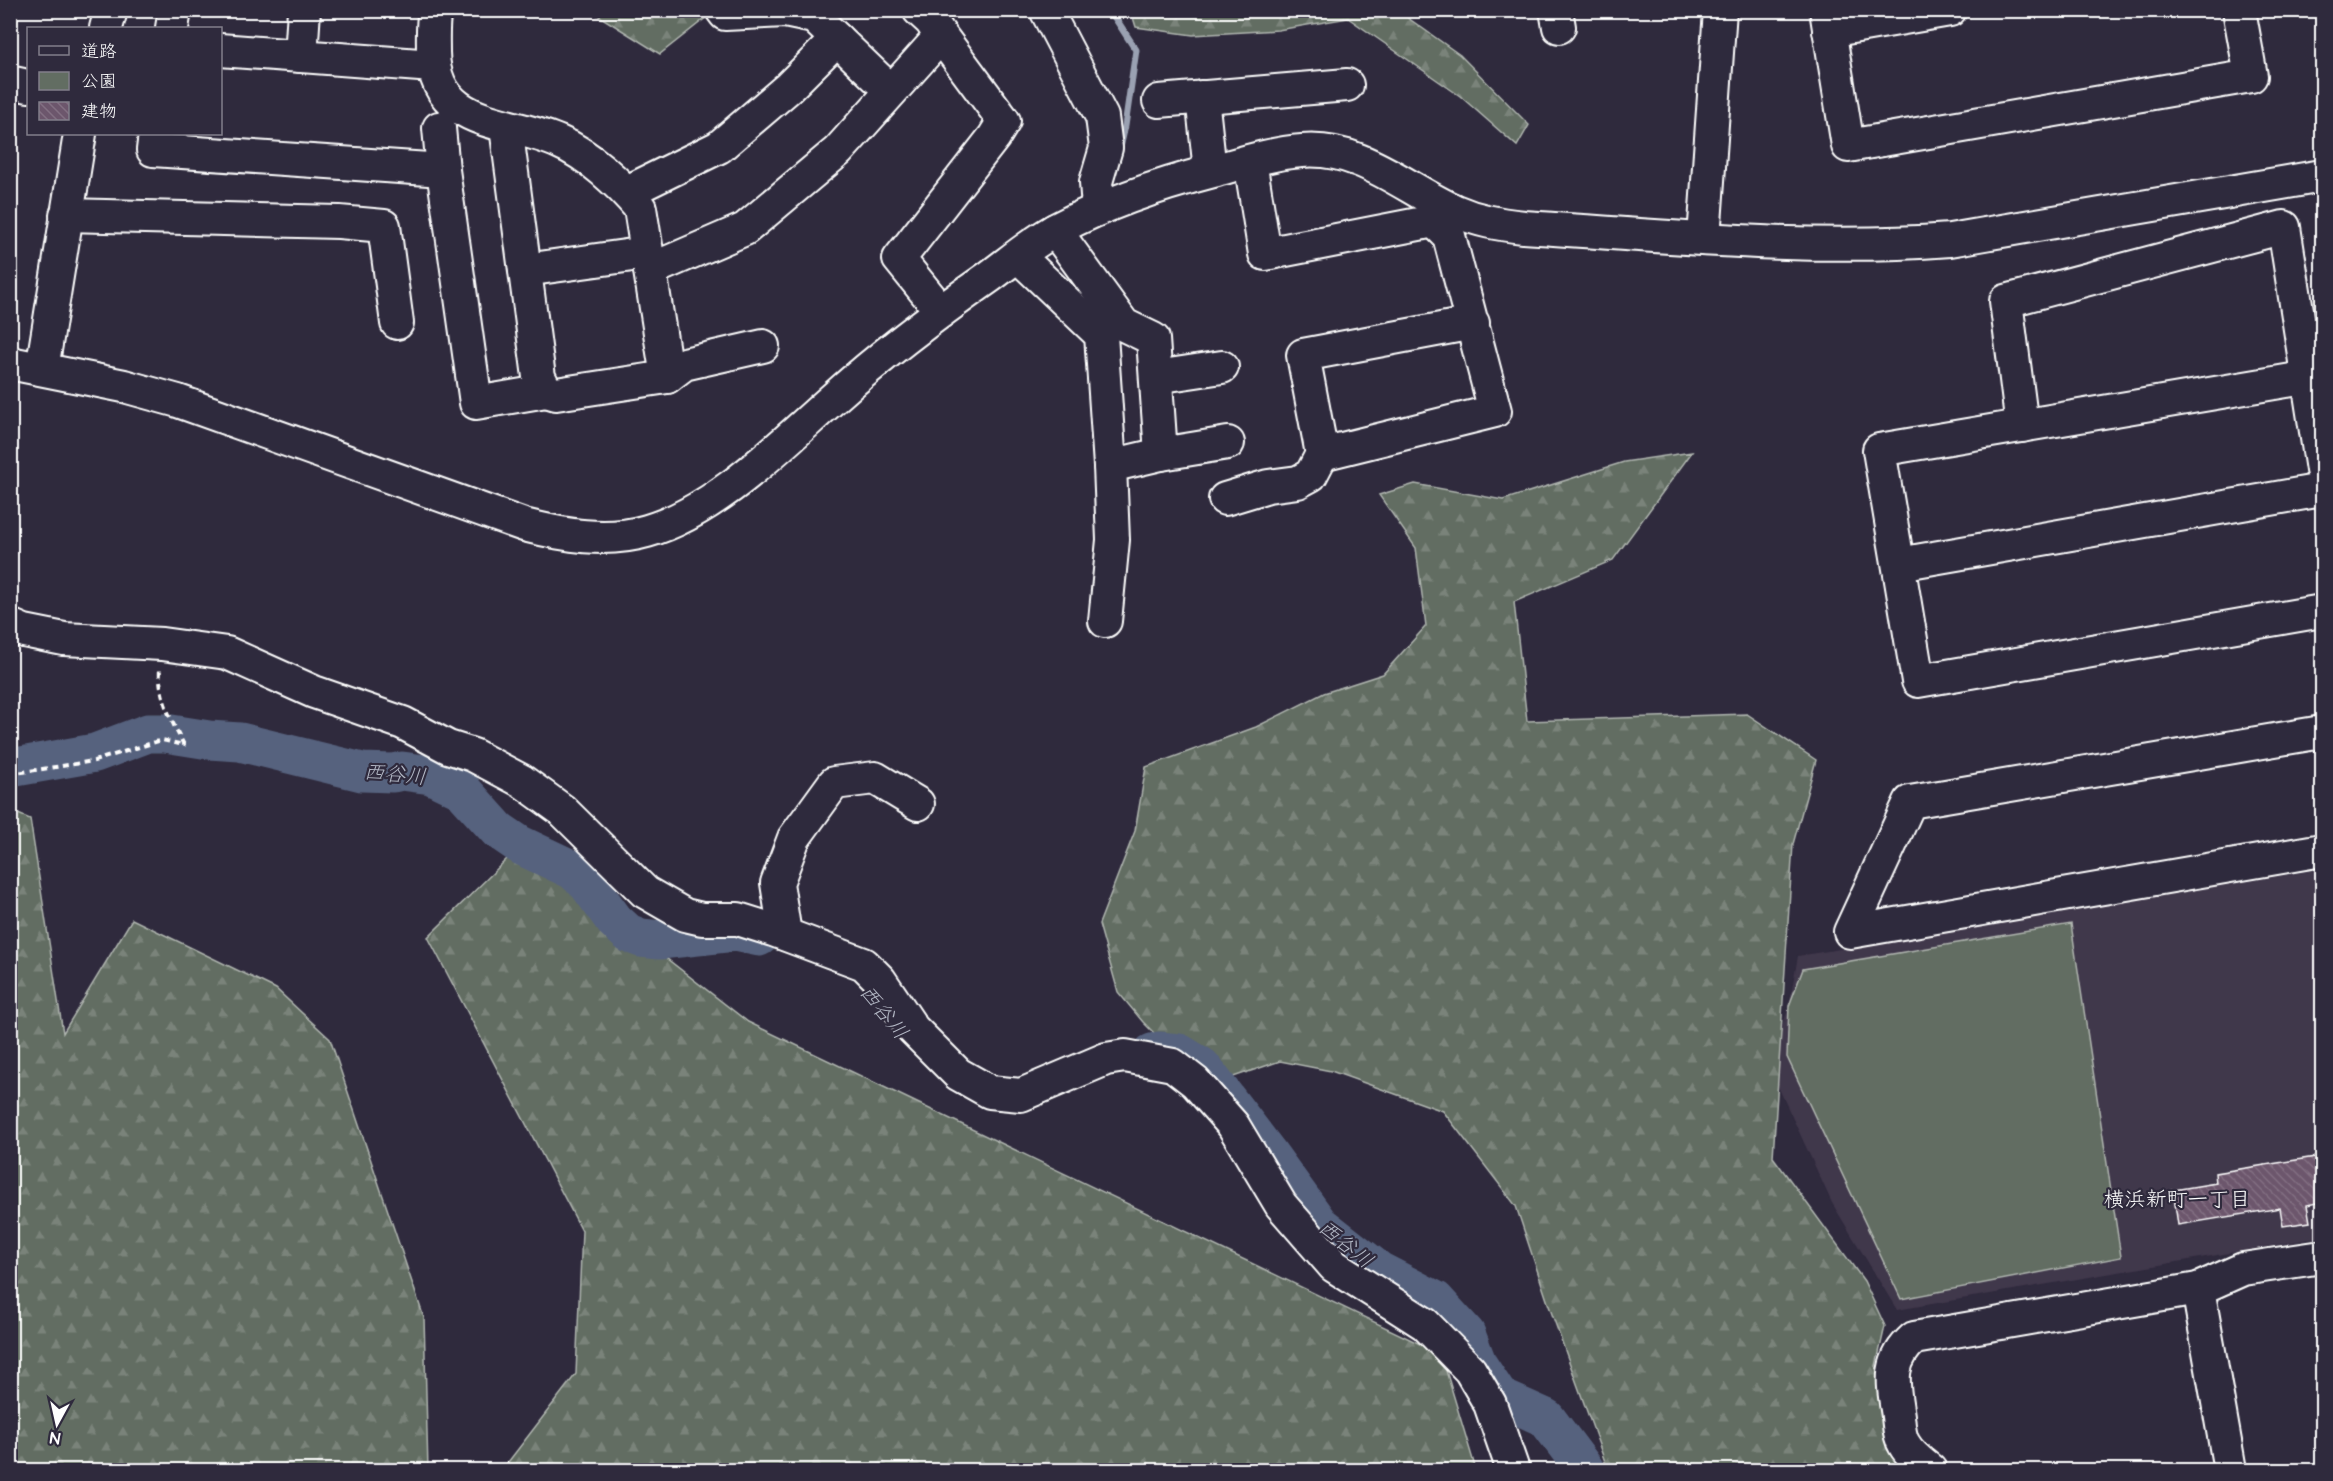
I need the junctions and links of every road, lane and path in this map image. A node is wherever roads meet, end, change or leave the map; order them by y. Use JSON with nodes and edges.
{"nodes":[{"id":1,"x":111,"y":10,"type":"edge"},
{"id":2,"x":175,"y":10,"type":"edge"},
{"id":3,"x":304,"y":10,"type":"edge"},
{"id":4,"x":435,"y":10,"type":"edge"},
{"id":5,"x":722,"y":10,"type":"edge"},
{"id":6,"x":919,"y":10,"type":"edge"},
{"id":7,"x":1046,"y":10,"type":"edge"},
{"id":8,"x":1720,"y":10,"type":"edge"},
{"id":9,"x":1950,"y":10,"type":"edge"},
{"id":10,"x":2239,"y":10,"type":"edge"},
{"id":11,"x":1828,"y":21,"type":"edge"},
{"id":12,"x":106,"y":27,"type":"edge"},
{"id":13,"x":172,"y":27,"type":"edge"},
{"id":14,"x":941,"y":36,"type":"junction"},
{"id":15,"x":837,"y":39,"type":"junction"},
{"id":16,"x":222,"y":50,"type":"edge"},
{"id":17,"x":301,"y":56,"type":"junction"},
{"id":18,"x":433,"y":66,"type":"junction"},
{"id":19,"x":10,"y":82,"type":"edge"},
{"id":20,"x":1347,"y":85,"type":"dead end"},
{"id":21,"x":27,"y":86,"type":"edge"},
{"id":22,"x":891,"y":91,"type":"junction"},
{"id":23,"x":1202,"y":97,"type":"junction"},
{"id":24,"x":1159,"y":101,"type":"dead end"},
{"id":25,"x":506,"y":127,"type":"junction"},
{"id":26,"x":439,"y":128,"type":"dead end"},
{"id":27,"x":80,"y":135,"type":"edge"},
{"id":28,"x":155,"y":135,"type":"edge"},
{"id":29,"x":1250,"y":161,"type":"junction"},
{"id":30,"x":443,"y":170,"type":"junction"},
{"id":31,"x":1210,"y":171,"type":"junction"},
{"id":32,"x":2322,"y":176,"type":"edge"},
{"id":33,"x":627,"y":192,"type":"junction"},
{"id":34,"x":1098,"y":208,"type":"junction"},
{"id":35,"x":66,"y":215,"type":"junction"},
{"id":36,"x":1443,"y":215,"type":"junction"},
{"id":37,"x":1055,"y":230,"type":"junction"},
{"id":38,"x":1704,"y":238,"type":"junction"},
{"id":39,"x":1018,"y":255,"type":"junction"},
{"id":40,"x":649,"y":261,"type":"junction"},
{"id":41,"x":525,"y":270,"type":"junction"},
{"id":42,"x":941,"y":311,"type":"junction"},
{"id":43,"x":1473,"y":323,"type":"junction"},
{"id":44,"x":398,"y":324,"type":"dead end"},
{"id":45,"x":763,"y":346,"type":"dead end"},
{"id":46,"x":10,"y":363,"type":"edge"},
{"id":47,"x":1222,"y":367,"type":"dead end"},
{"id":48,"x":42,"y":369,"type":"junction"},
{"id":49,"x":2314,"y":376,"type":"edge"},
{"id":50,"x":667,"y":377,"type":"junction"},
{"id":51,"x":1156,"y":377,"type":"junction"},
{"id":52,"x":546,"y":391,"type":"junction"},
{"id":53,"x":2022,"y":426,"type":"junction"},
{"id":54,"x":1228,"y":443,"type":"dead end"},
{"id":55,"x":1161,"y":454,"type":"junction"},
{"id":56,"x":1322,"y":454,"type":"junction"},
{"id":57,"x":1110,"y":466,"type":"junction"},
{"id":58,"x":2322,"y":470,"type":"edge"},
{"id":59,"x":2322,"y":490,"type":"edge"},
{"id":60,"x":1225,"y":499,"type":"dead end"},
{"id":61,"x":1899,"y":564,"type":"junction"},
{"id":62,"x":2322,"y":611,"type":"edge"},
{"id":63,"x":1105,"y":621,"type":"dead end"},
{"id":64,"x":10,"y":625,"type":"edge"},
{"id":65,"x":162,"y":644,"type":"junction"},
{"id":66,"x":2322,"y":732,"type":"edge"},
{"id":67,"x":10,"y":774,"type":"edge"},
{"id":68,"x":918,"y":804,"type":"dead end"},
{"id":69,"x":2322,"y":850,"type":"edge"},
{"id":70,"x":785,"y":934,"type":"junction"},
{"id":71,"x":2322,"y":1257,"type":"edge"},
{"id":72,"x":2198,"y":1289,"type":"junction"},
{"id":73,"x":1513,"y":1470,"type":"edge"},
{"id":74,"x":1930,"y":1470,"type":"edge"},
{"id":75,"x":2230,"y":1470,"type":"edge"}],
"edges":[{"from":1,"to":12,"type":"street"},
{"from":2,"to":13,"type":"street"},
{"from":3,"to":17,"type":"street"},
{"from":4,"to":18,"type":"street"},
{"from":5,"to":15,"type":"street"},
{"from":6,"to":14,"type":"street"},
{"from":7,"to":34,"type":"street"},
{"from":8,"to":38,"type":"street"},
{"from":9,"to":11,"type":"street"},
{"from":10,"to":11,"type":"street"},
{"from":14,"to":22,"type":"street"},
{"from":14,"to":42,"type":"street"},
{"from":15,"to":22,"type":"street"},
{"from":15,"to":33,"type":"street"},
{"from":16,"to":17,"type":"street"},
{"from":17,"to":18,"type":"street"},
{"from":18,"to":25,"type":"street"},
{"from":19,"to":21,"type":"street"},
{"from":20,"to":23,"type":"street"},
{"from":22,"to":40,"type":"street"},
{"from":23,"to":24,"type":"street"},
{"from":23,"to":31,"type":"street"},
{"from":25,"to":33,"type":"street"},
{"from":25,"to":41,"type":"street"},
{"from":26,"to":30,"type":"street"},
{"from":27,"to":35,"type":"street"},
{"from":28,"to":30,"type":"street"},
{"from":29,"to":31,"type":"street"},
{"from":29,"to":36,"type":"street"},
{"from":29,"to":36,"type":"street"},
{"from":30,"to":52,"type":"street"},
{"from":31,"to":34,"type":"street"},
{"from":32,"to":38,"type":"street"},
{"from":33,"to":40,"type":"street"},
{"from":34,"to":37,"type":"street"},
{"from":35,"to":44,"type":"street"},
{"from":35,"to":48,"type":"street"},
{"from":36,"to":38,"type":"street"},
{"from":36,"to":43,"type":"street"},
{"from":37,"to":39,"type":"street"},
{"from":37,"to":51,"type":"street"},
{"from":39,"to":42,"type":"street"},
{"from":39,"to":57,"type":"street"},
{"from":40,"to":41,"type":"street"},
{"from":40,"to":50,"type":"street"},
{"from":41,"to":52,"type":"street"},
{"from":42,"to":48,"type":"street"},
{"from":43,"to":56,"type":"street"},
{"from":43,"to":56,"type":"street"},
{"from":45,"to":50,"type":"street"},
{"from":46,"to":48,"type":"street"},
{"from":47,"to":51,"type":"street"},
{"from":49,"to":53,"type":"street"},
{"from":49,"to":53,"type":"street"},
{"from":49,"to":58,"type":"street"},
{"from":50,"to":52,"type":"street"},
{"from":51,"to":55,"type":"street"},
{"from":53,"to":61,"type":"street"},
{"from":54,"to":55,"type":"street"},
{"from":55,"to":57,"type":"street"},
{"from":56,"to":60,"type":"street"},
{"from":57,"to":63,"type":"street"},
{"from":59,"to":61,"type":"street"},
{"from":61,"to":62,"type":"street"},
{"from":64,"to":65,"type":"street"},
{"from":65,"to":67,"type":"path"},
{"from":65,"to":70,"type":"street"},
{"from":66,"to":69,"type":"street"},
{"from":68,"to":70,"type":"street"},
{"from":70,"to":73,"type":"street"},
{"from":71,"to":72,"type":"street"},
{"from":72,"to":74,"type":"street"},
{"from":72,"to":75,"type":"street"}]}
